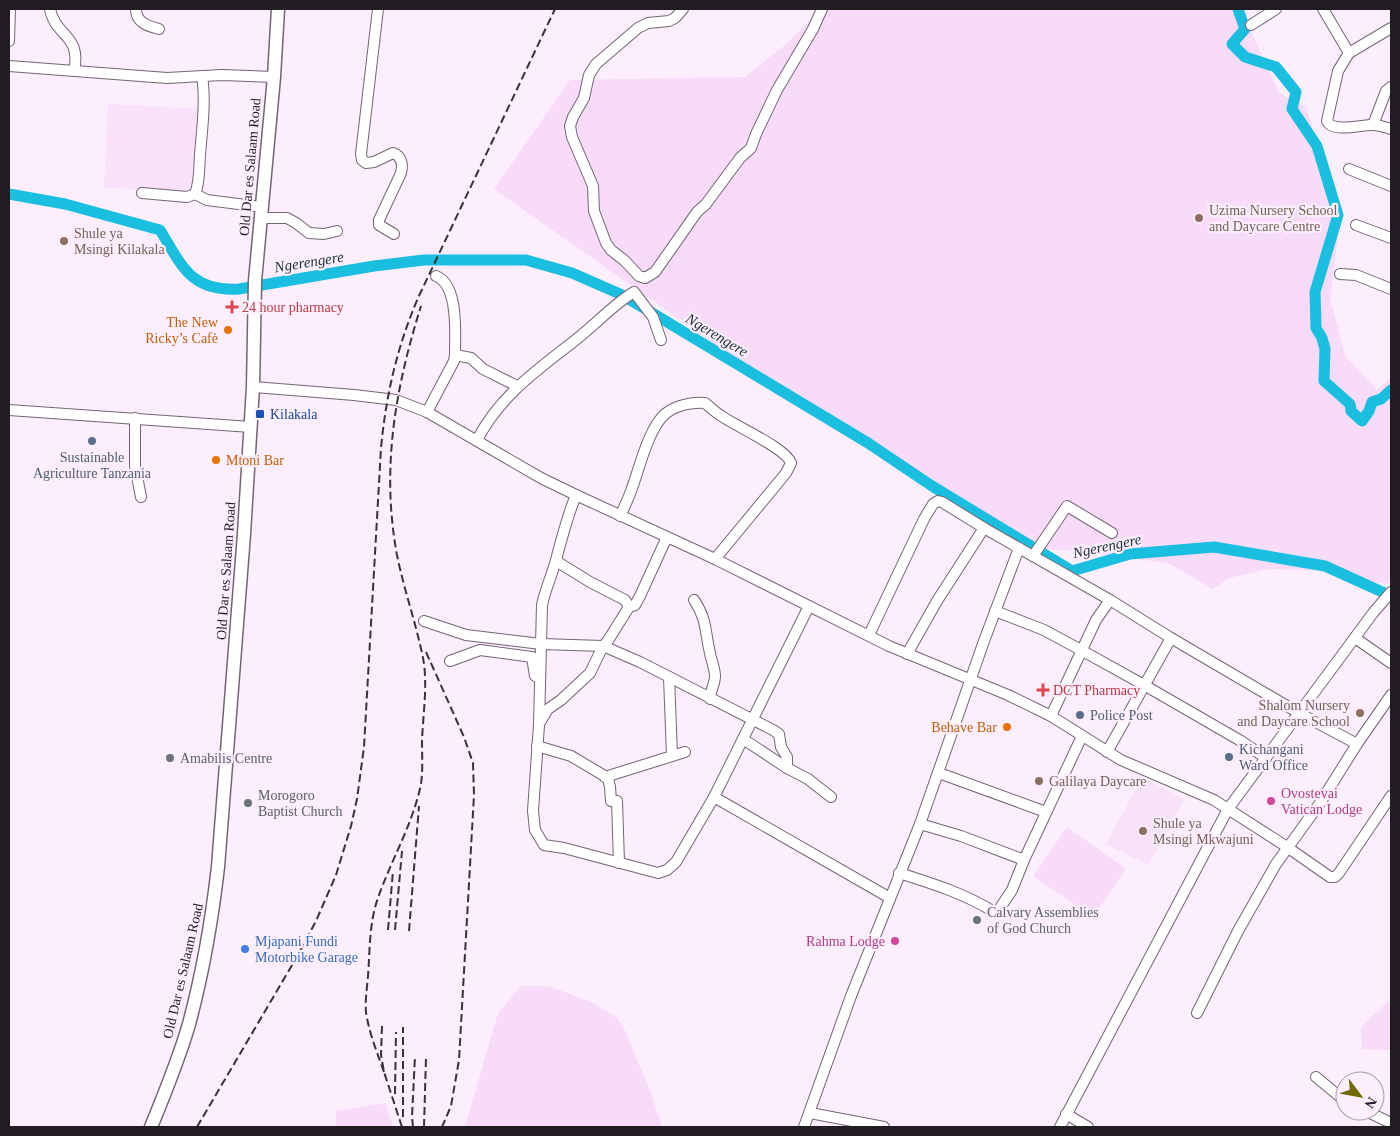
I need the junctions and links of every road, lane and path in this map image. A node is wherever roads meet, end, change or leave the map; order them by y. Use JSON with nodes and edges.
{"nodes":[{"id":1,"x":10,"y":9,"type":"edge"},
{"id":2,"x":50,"y":9,"type":"edge"},
{"id":3,"x":136,"y":9,"type":"edge"},
{"id":4,"x":278,"y":9,"type":"edge"},
{"id":5,"x":378,"y":9,"type":"edge"},
{"id":6,"x":683,"y":9,"type":"edge"},
{"id":7,"x":822,"y":9,"type":"edge"},
{"id":8,"x":1276,"y":9,"type":"edge"},
{"id":9,"x":1323,"y":9,"type":"edge"},
{"id":10,"x":1251,"y":25,"type":"dead end"},
{"id":11,"x":1391,"y":28,"type":"edge"},
{"id":12,"x":160,"y":29,"type":"dead end"},
{"id":13,"x":9,"y":41,"type":"edge"},
{"id":14,"x":1349,"y":53,"type":"junction"},
{"id":15,"x":9,"y":66,"type":"edge"},
{"id":16,"x":74,"y":70,"type":"junction"},
{"id":17,"x":202,"y":76,"type":"junction"},
{"id":18,"x":274,"y":77,"type":"junction"},
{"id":19,"x":1391,"y":86,"type":"edge"},
{"id":20,"x":1373,"y":125,"type":"junction"},
{"id":21,"x":1391,"y":129,"type":"edge"},
{"id":22,"x":1349,"y":169,"type":"dead end"},
{"id":23,"x":1391,"y":186,"type":"edge"},
{"id":24,"x":142,"y":193,"type":"dead end"},
{"id":25,"x":195,"y":194,"type":"junction"},
{"id":26,"x":262,"y":212,"type":"junction"},
{"id":27,"x":1356,"y":225,"type":"dead end"},
{"id":28,"x":337,"y":231,"type":"dead end"},
{"id":29,"x":394,"y":234,"type":"dead end"},
{"id":30,"x":1391,"y":238,"type":"edge"},
{"id":31,"x":1340,"y":274,"type":"dead end"},
{"id":32,"x":436,"y":276,"type":"dead end"},
{"id":33,"x":647,"y":277,"type":"junction"},
{"id":34,"x":1391,"y":289,"type":"edge"},
{"id":35,"x":634,"y":292,"type":"junction"},
{"id":36,"x":661,"y":340,"type":"dead end"},
{"id":37,"x":455,"y":355,"type":"junction"},
{"id":38,"x":517,"y":386,"type":"junction"},
{"id":39,"x":253,"y":387,"type":"junction"},
{"id":40,"x":9,"y":410,"type":"edge"},
{"id":41,"x":427,"y":412,"type":"junction"},
{"id":42,"x":135,"y":418,"type":"junction"},
{"id":43,"x":251,"y":427,"type":"junction"},
{"id":44,"x":477,"y":440,"type":"junction"},
{"id":45,"x":576,"y":495,"type":"junction"},
{"id":46,"x":141,"y":498,"type":"dead end"},
{"id":47,"x":620,"y":516,"type":"junction"},
{"id":48,"x":984,"y":528,"type":"junction"},
{"id":49,"x":1112,"y":533,"type":"dead end"},
{"id":50,"x":667,"y":537,"type":"junction"},
{"id":51,"x":1019,"y":548,"type":"junction"},
{"id":52,"x":1033,"y":556,"type":"junction"},
{"id":53,"x":715,"y":559,"type":"junction"},
{"id":54,"x":556,"y":561,"type":"junction"},
{"id":55,"x":1391,"y":592,"type":"edge"},
{"id":56,"x":694,"y":600,"type":"dead end"},
{"id":57,"x":1110,"y":600,"type":"junction"},
{"id":58,"x":809,"y":606,"type":"junction"},
{"id":59,"x":629,"y":607,"type":"junction"},
{"id":60,"x":995,"y":611,"type":"junction"},
{"id":61,"x":424,"y":621,"type":"dead end"},
{"id":62,"x":869,"y":635,"type":"junction"},
{"id":63,"x":486,"y":637,"type":"junction"},
{"id":64,"x":1171,"y":638,"type":"junction"},
{"id":65,"x":1355,"y":638,"type":"junction"},
{"id":66,"x":541,"y":644,"type":"junction"},
{"id":67,"x":603,"y":646,"type":"junction"},
{"id":68,"x":480,"y":650,"type":"junction"},
{"id":69,"x":1081,"y":650,"type":"junction"},
{"id":70,"x":907,"y":654,"type":"junction"},
{"id":71,"x":536,"y":658,"type":"junction"},
{"id":72,"x":450,"y":660,"type":"dead end"},
{"id":73,"x":1391,"y":663,"type":"edge"},
{"id":74,"x":669,"y":678,"type":"junction"},
{"id":75,"x":972,"y":680,"type":"junction"},
{"id":76,"x":1144,"y":685,"type":"junction"},
{"id":77,"x":1391,"y":695,"type":"edge"},
{"id":78,"x":710,"y":699,"type":"junction"},
{"id":79,"x":1299,"y":713,"type":"junction"},
{"id":80,"x":1051,"y":716,"type":"junction"},
{"id":81,"x":754,"y":720,"type":"junction"},
{"id":82,"x":538,"y":725,"type":"junction"},
{"id":83,"x":1082,"y":736,"type":"junction"},
{"id":84,"x":743,"y":739,"type":"junction"},
{"id":85,"x":1358,"y":744,"type":"junction"},
{"id":86,"x":537,"y":746,"type":"junction"},
{"id":87,"x":685,"y":752,"type":"dead end"},
{"id":88,"x":1107,"y":752,"type":"junction"},
{"id":89,"x":672,"y":755,"type":"junction"},
{"id":90,"x":1266,"y":758,"type":"junction"},
{"id":91,"x":788,"y":768,"type":"junction"},
{"id":92,"x":939,"y":773,"type":"junction"},
{"id":93,"x":606,"y":777,"type":"junction"},
{"id":94,"x":1391,"y":796,"type":"edge"},
{"id":95,"x":714,"y":797,"type":"junction"},
{"id":96,"x":831,"y":797,"type":"dead end"},
{"id":97,"x":1235,"y":798,"type":"junction"},
{"id":98,"x":1214,"y":800,"type":"junction"},
{"id":99,"x":1228,"y":809,"type":"junction"},
{"id":100,"x":1046,"y":812,"type":"junction"},
{"id":101,"x":920,"y":824,"type":"junction"},
{"id":102,"x":1219,"y":824,"type":"junction"},
{"id":103,"x":1288,"y":847,"type":"junction"},
{"id":104,"x":1024,"y":860,"type":"junction"},
{"id":105,"x":618,"y":863,"type":"junction"},
{"id":106,"x":899,"y":873,"type":"junction"},
{"id":107,"x":890,"y":898,"type":"junction"},
{"id":108,"x":1197,"y":1013,"type":"dead end"},
{"id":109,"x":1316,"y":1077,"type":"dead end"},
{"id":110,"x":1335,"y":1093,"type":"edge"},
{"id":111,"x":810,"y":1113,"type":"junction"},
{"id":112,"x":1066,"y":1114,"type":"junction"},
{"id":113,"x":151,"y":1127,"type":"edge"},
{"id":114,"x":804,"y":1127,"type":"edge"},
{"id":115,"x":884,"y":1127,"type":"edge"},
{"id":116,"x":1060,"y":1127,"type":"edge"},
{"id":117,"x":1088,"y":1127,"type":"edge"}],
"edges":[{"from":1,"to":13,"type":"street"},
{"from":2,"to":16,"type":"street"},
{"from":3,"to":12,"type":"street"},
{"from":4,"to":18,"type":"main road","name":"Old Dar es Salaam Road"},
{"from":5,"to":29,"type":"street"},
{"from":6,"to":33,"type":"street"},
{"from":7,"to":33,"type":"street"},
{"from":8,"to":10,"type":"street"},
{"from":9,"to":14,"type":"street"},
{"from":11,"to":14,"type":"street"},
{"from":14,"to":20,"type":"street"},
{"from":15,"to":16,"type":"street"},
{"from":16,"to":17,"type":"street"},
{"from":17,"to":18,"type":"street"},
{"from":17,"to":25,"type":"street"},
{"from":18,"to":26,"type":"main road","name":"Old Dar es Salaam Road"},
{"from":19,"to":20,"type":"street"},
{"from":20,"to":21,"type":"street"},
{"from":22,"to":23,"type":"street"},
{"from":24,"to":25,"type":"street"},
{"from":25,"to":26,"type":"street"},
{"from":26,"to":28,"type":"street"},
{"from":26,"to":39,"type":"main road","name":"Old Dar es Salaam Road"},
{"from":27,"to":30,"type":"street"},
{"from":31,"to":34,"type":"street"},
{"from":32,"to":37,"type":"street"},
{"from":33,"to":35,"type":"street"},
{"from":35,"to":36,"type":"street"},
{"from":35,"to":38,"type":"street"},
{"from":37,"to":38,"type":"street"},
{"from":37,"to":41,"type":"street"},
{"from":38,"to":44,"type":"street"},
{"from":39,"to":41,"type":"street"},
{"from":39,"to":43,"type":"main road","name":"Old Dar es Salaam Road"},
{"from":40,"to":42,"type":"street"},
{"from":41,"to":44,"type":"street"},
{"from":42,"to":43,"type":"street"},
{"from":42,"to":46,"type":"street"},
{"from":43,"to":113,"type":"main road","name":"Old Dar es Salaam Road"},
{"from":44,"to":45,"type":"street"},
{"from":45,"to":47,"type":"street"},
{"from":45,"to":54,"type":"street"},
{"from":47,"to":50,"type":"street"},
{"from":47,"to":53,"type":"street"},
{"from":48,"to":51,"type":"street"},
{"from":48,"to":62,"type":"street"},
{"from":48,"to":70,"type":"street"},
{"from":49,"to":52,"type":"street"},
{"from":50,"to":53,"type":"street"},
{"from":50,"to":59,"type":"street"},
{"from":51,"to":52,"type":"street"},
{"from":51,"to":60,"type":"street"},
{"from":52,"to":57,"type":"street"},
{"from":53,"to":58,"type":"street"},
{"from":54,"to":59,"type":"street"},
{"from":54,"to":66,"type":"street"},
{"from":55,"to":65,"type":"street"},
{"from":56,"to":78,"type":"street"},
{"from":57,"to":64,"type":"street"},
{"from":57,"to":69,"type":"street"},
{"from":58,"to":62,"type":"street"},
{"from":58,"to":81,"type":"street"},
{"from":59,"to":67,"type":"street"},
{"from":60,"to":69,"type":"street"},
{"from":60,"to":75,"type":"street"},
{"from":61,"to":63,"type":"street"},
{"from":62,"to":70,"type":"street"},
{"from":63,"to":66,"type":"street"},
{"from":63,"to":68,"type":"street"},
{"from":64,"to":76,"type":"street"},
{"from":64,"to":79,"type":"street"},
{"from":65,"to":73,"type":"street"},
{"from":65,"to":79,"type":"street"},
{"from":66,"to":67,"type":"street"},
{"from":66,"to":71,"type":"street"},
{"from":67,"to":74,"type":"street"},
{"from":67,"to":82,"type":"street"},
{"from":68,"to":71,"type":"street"},
{"from":68,"to":72,"type":"street"},
{"from":69,"to":76,"type":"street"},
{"from":69,"to":80,"type":"street"},
{"from":70,"to":75,"type":"street"},
{"from":71,"to":82,"type":"street"},
{"from":74,"to":78,"type":"street"},
{"from":74,"to":89,"type":"street"},
{"from":75,"to":80,"type":"street"},
{"from":75,"to":92,"type":"street"},
{"from":76,"to":88,"type":"street"},
{"from":76,"to":90,"type":"street"},
{"from":77,"to":85,"type":"street"},
{"from":78,"to":81,"type":"street"},
{"from":79,"to":85,"type":"street"},
{"from":79,"to":90,"type":"street"},
{"from":80,"to":83,"type":"street"},
{"from":81,"to":84,"type":"street"},
{"from":81,"to":91,"type":"street"},
{"from":82,"to":86,"type":"street"},
{"from":83,"to":88,"type":"street"},
{"from":83,"to":100,"type":"street"},
{"from":84,"to":91,"type":"street"},
{"from":84,"to":95,"type":"street"},
{"from":85,"to":103,"type":"street"},
{"from":86,"to":93,"type":"street"},
{"from":86,"to":105,"type":"street"},
{"from":87,"to":89,"type":"street"},
{"from":88,"to":98,"type":"street"},
{"from":89,"to":93,"type":"street"},
{"from":90,"to":97,"type":"street"},
{"from":91,"to":96,"type":"street"},
{"from":92,"to":100,"type":"street"},
{"from":92,"to":101,"type":"street"},
{"from":93,"to":105,"type":"street"},
{"from":94,"to":103,"type":"street"},
{"from":95,"to":105,"type":"street"},
{"from":95,"to":107,"type":"street"},
{"from":97,"to":98,"type":"street"},
{"from":97,"to":99,"type":"street"},
{"from":98,"to":99,"type":"street"},
{"from":98,"to":102,"type":"street"},
{"from":99,"to":102,"type":"street"},
{"from":99,"to":103,"type":"street"},
{"from":100,"to":104,"type":"street"},
{"from":101,"to":104,"type":"street"},
{"from":101,"to":106,"type":"street"},
{"from":102,"to":112,"type":"street"},
{"from":103,"to":108,"type":"street"},
{"from":104,"to":106,"type":"street"},
{"from":106,"to":107,"type":"street"},
{"from":107,"to":111,"type":"street"},
{"from":109,"to":110,"type":"street"},
{"from":111,"to":114,"type":"street"},
{"from":111,"to":115,"type":"street"},
{"from":112,"to":116,"type":"street"},
{"from":112,"to":117,"type":"street"}]}
